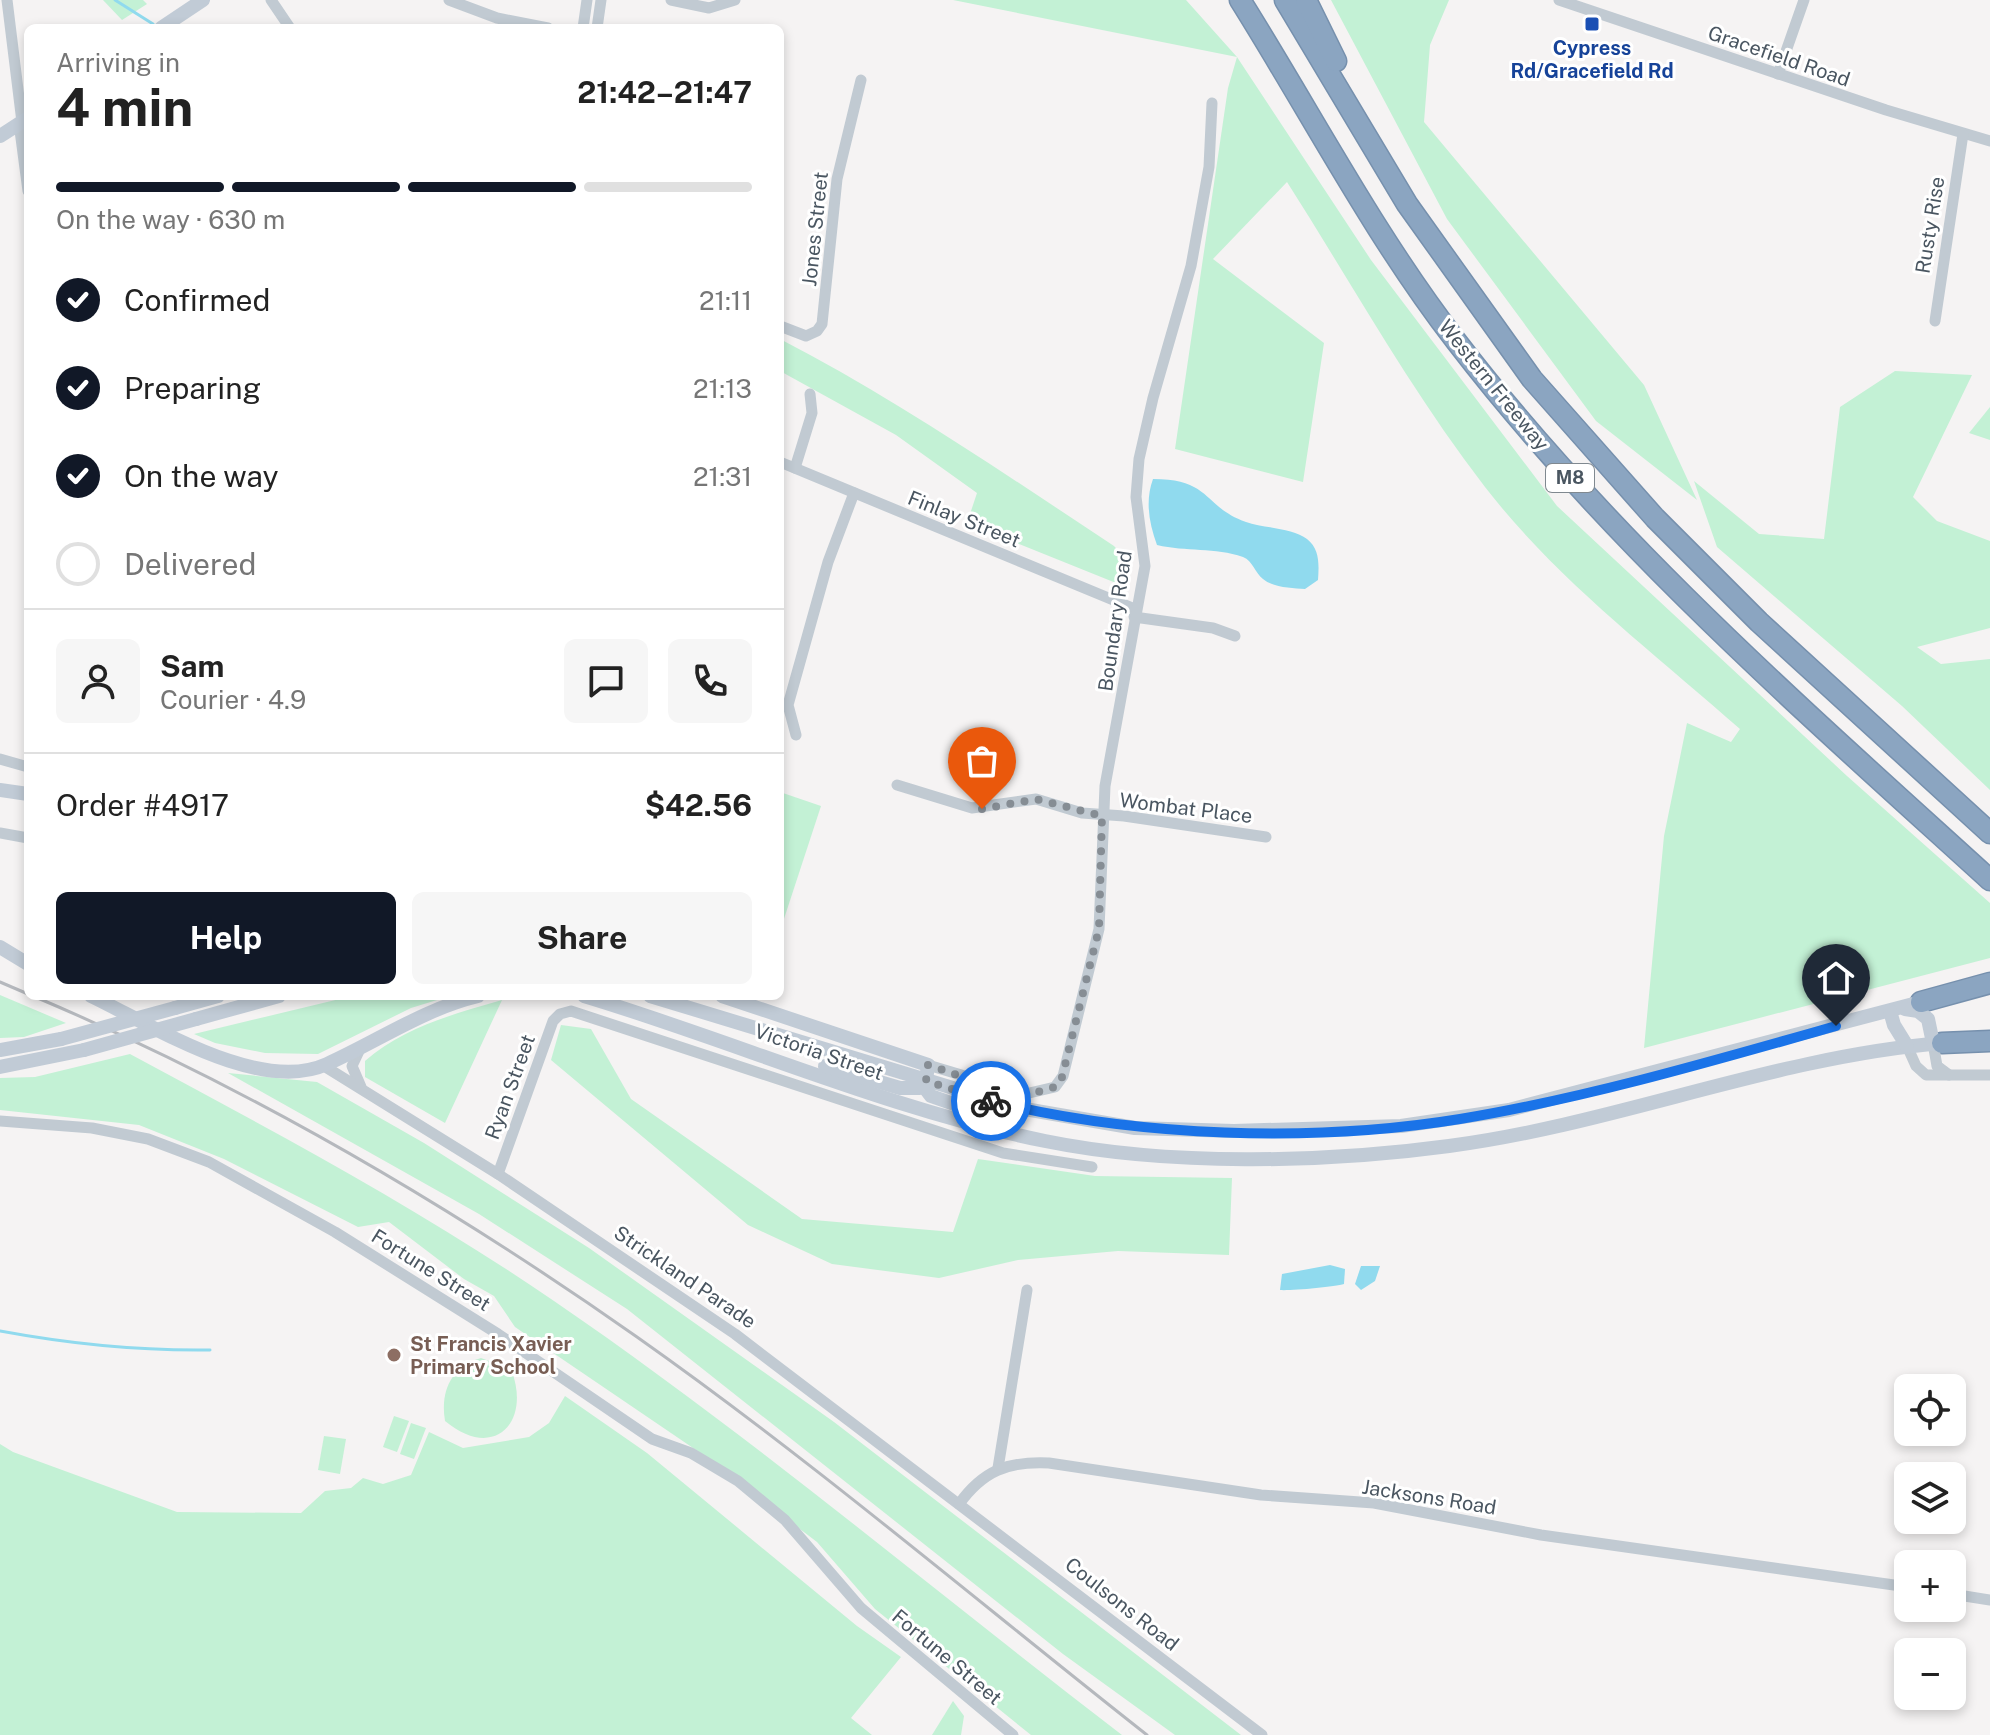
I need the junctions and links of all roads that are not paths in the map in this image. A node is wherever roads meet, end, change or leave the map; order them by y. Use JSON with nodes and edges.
{"nodes":[{"id":1,"x":7,"y":0,"type":"edge"},
{"id":2,"x":203,"y":0,"type":"edge"},
{"id":3,"x":271,"y":0,"type":"edge"},
{"id":4,"x":449,"y":0,"type":"edge"},
{"id":5,"x":587,"y":0,"type":"edge"},
{"id":6,"x":601,"y":0,"type":"edge"},
{"id":7,"x":671,"y":0,"type":"edge"},
{"id":8,"x":735,"y":0,"type":"edge"},
{"id":9,"x":1225,"y":0,"type":"edge"},
{"id":10,"x":1240,"y":0,"type":"edge"},
{"id":11,"x":1285,"y":0,"type":"edge"},
{"id":12,"x":1306,"y":0,"type":"edge"},
{"id":13,"x":1559,"y":0,"type":"edge"},
{"id":14,"x":1804,"y":0,"type":"edge"},
{"id":15,"x":167,"y":24,"type":"edge"},
{"id":16,"x":287,"y":24,"type":"edge"},
{"id":17,"x":528,"y":24,"type":"edge"},
{"id":18,"x":584,"y":24,"type":"edge"},
{"id":19,"x":598,"y":24,"type":"edge"},
{"id":20,"x":1778,"y":74,"type":"junction"},
{"id":21,"x":861,"y":80,"type":"dead end"},
{"id":22,"x":1303,"y":101,"type":"junction"},
{"id":23,"x":1212,"y":103,"type":"dead end"},
{"id":24,"x":23,"y":121,"type":"edge"},
{"id":25,"x":1963,"y":134,"type":"junction"},
{"id":26,"x":0,"y":136,"type":"edge"},
{"id":27,"x":1990,"y":141,"type":"edge"},
{"id":28,"x":1386,"y":171,"type":"junction"},
{"id":29,"x":1935,"y":321,"type":"dead end"},
{"id":30,"x":784,"y":328,"type":"edge"},
{"id":31,"x":810,"y":394,"type":"dead end"},
{"id":32,"x":784,"y":464,"type":"edge"},
{"id":33,"x":795,"y":468,"type":"junction"},
{"id":34,"x":854,"y":493,"type":"junction"},
{"id":35,"x":1135,"y":613,"type":"junction"},
{"id":36,"x":1235,"y":636,"type":"dead end"},
{"id":37,"x":796,"y":735,"type":"dead end"},
{"id":38,"x":0,"y":759,"type":"edge"},
{"id":39,"x":24,"y":766,"type":"edge"},
{"id":40,"x":897,"y":785,"type":"dead end"},
{"id":41,"x":0,"y":790,"type":"edge"},
{"id":42,"x":24,"y":793,"type":"edge"},
{"id":43,"x":1102,"y":816,"type":"junction"},
{"id":44,"x":0,"y":833,"type":"edge"},
{"id":45,"x":1990,"y":833,"type":"edge"},
{"id":46,"x":24,"y":837,"type":"edge"},
{"id":47,"x":1266,"y":837,"type":"dead end"},
{"id":48,"x":1990,"y":880,"type":"edge"},
{"id":49,"x":0,"y":947,"type":"edge"},
{"id":50,"x":24,"y":962,"type":"edge"},
{"id":51,"x":1990,"y":983,"type":"edge"},
{"id":52,"x":99,"y":1000,"type":"edge"},
{"id":53,"x":204,"y":1000,"type":"edge"},
{"id":54,"x":265,"y":1000,"type":"edge"},
{"id":55,"x":465,"y":1000,"type":"edge"},
{"id":56,"x":598,"y":1000,"type":"edge"},
{"id":57,"x":663,"y":1000,"type":"edge"},
{"id":58,"x":734,"y":1000,"type":"edge"},
{"id":59,"x":1921,"y":1002,"type":"joint"},
{"id":60,"x":1892,"y":1010,"type":"junction"},
{"id":61,"x":639,"y":1013,"type":"junction"},
{"id":62,"x":178,"y":1038,"type":"junction"},
{"id":63,"x":1990,"y":1041,"type":"edge"},
{"id":64,"x":367,"y":1043,"type":"junction"},
{"id":65,"x":1938,"y":1043,"type":"junction"},
{"id":66,"x":1907,"y":1046,"type":"junction"},
{"id":67,"x":0,"y":1050,"type":"edge"},
{"id":68,"x":928,"y":1065,"type":"junction"},
{"id":69,"x":324,"y":1066,"type":"junction"},
{"id":70,"x":0,"y":1067,"type":"edge"},
{"id":71,"x":295,"y":1069,"type":"junction"},
{"id":72,"x":1990,"y":1075,"type":"edge"},
{"id":73,"x":1953,"y":1077,"type":"junction"},
{"id":74,"x":926,"y":1081,"type":"junction"},
{"id":75,"x":371,"y":1095,"type":"junction"},
{"id":76,"x":0,"y":1121,"type":"edge"},
{"id":77,"x":1080,"y":1148,"type":"junction"},
{"id":78,"x":1092,"y":1167,"type":"dead end"},
{"id":79,"x":498,"y":1174,"type":"junction"},
{"id":80,"x":1027,"y":1290,"type":"dead end"},
{"id":81,"x":998,"y":1468,"type":"junction"},
{"id":82,"x":959,"y":1504,"type":"junction"},
{"id":83,"x":1894,"y":1585,"type":"edge"},
{"id":84,"x":1966,"y":1596,"type":"edge"},
{"id":85,"x":1990,"y":1600,"type":"edge"},
{"id":86,"x":1013,"y":1735,"type":"edge"},
{"id":87,"x":1262,"y":1735,"type":"edge"}],
"edges":[{"from":1,"to":24,"type":"street"},
{"from":2,"to":15,"type":"main road"},
{"from":3,"to":16,"type":"street"},
{"from":4,"to":17,"type":"street"},
{"from":5,"to":18,"type":"street"},
{"from":6,"to":19,"type":"street"},
{"from":7,"to":8,"type":"street"},
{"from":9,"to":22,"type":"highway"},
{"from":10,"to":22,"type":"highway","name":"Western Freeway","number":"M8"},
{"from":11,"to":28,"type":"highway","name":"Western Freeway","number":"M8"},
{"from":12,"to":28,"type":"highway"},
{"from":13,"to":20,"type":"street","name":"Gracefield Road"},
{"from":14,"to":20,"type":"street"},
{"from":20,"to":25,"type":"street","name":"Gracefield Road"},
{"from":21,"to":30,"type":"street","name":"Jones Street"},
{"from":22,"to":48,"type":"highway","name":"Western Freeway","number":"M8"},
{"from":23,"to":35,"type":"street","name":"Boundary Road"},
{"from":24,"to":26,"type":"main road"},
{"from":25,"to":27,"type":"street","name":"Gracefield Road"},
{"from":25,"to":29,"type":"street","name":"Rusty Rise"},
{"from":28,"to":45,"type":"highway","name":"Western Freeway","number":"M8"},
{"from":31,"to":33,"type":"street"},
{"from":32,"to":33,"type":"street","name":"Finlay Street"},
{"from":33,"to":34,"type":"street","name":"Finlay Street"},
{"from":34,"to":35,"type":"street","name":"Finlay Street"},
{"from":34,"to":37,"type":"street"},
{"from":35,"to":36,"type":"street","name":"Finlay Street"},
{"from":35,"to":43,"type":"street","name":"Boundary Road"},
{"from":38,"to":39,"type":"street"},
{"from":40,"to":43,"type":"street","name":"Wombat Place"},
{"from":41,"to":42,"type":"main road"},
{"from":43,"to":47,"type":"street","name":"Wombat Place"},
{"from":43,"to":68,"type":"street","name":"Boundary Road"},
{"from":44,"to":46,"type":"street"},
{"from":49,"to":50,"type":"main road"},
{"from":51,"to":59,"type":"highway"},
{"from":52,"to":62,"type":"main road","name":"Strickland Parade"},
{"from":53,"to":67,"type":"main road","bridge":true},
{"from":54,"to":70,"type":"main road","bridge":true},
{"from":55,"to":64,"type":"main road"},
{"from":56,"to":61,"type":"main road","name":"Victoria Street"},
{"from":57,"to":74,"type":"main road","name":"Victoria Street"},
{"from":58,"to":68,"type":"main road"},
{"from":59,"to":60,"type":"main road","name":"Victoria Street"},
{"from":60,"to":65,"type":"main road"},
{"from":60,"to":66,"type":"main road"},
{"from":60,"to":74,"type":"main road","name":"Victoria Street"},
{"from":61,"to":74,"type":"main road"},
{"from":61,"to":77,"type":"main road","name":"Victoria Street"},
{"from":62,"to":69,"type":"main road","name":"Strickland Parade"},
{"from":62,"to":71,"type":"main road","name":"Strickland Parade"},
{"from":63,"to":65,"type":"highway"},
{"from":64,"to":69,"type":"main road"},
{"from":64,"to":75,"type":"street"},
{"from":65,"to":66,"type":"main road","name":"Victoria Street"},
{"from":65,"to":73,"type":"street"},
{"from":66,"to":73,"type":"street"},
{"from":66,"to":77,"type":"main road","name":"Victoria Street"},
{"from":68,"to":74,"type":"main road"},
{"from":69,"to":71,"type":"main road","name":"Strickland Parade"},
{"from":69,"to":75,"type":"street","name":"Strickland Parade"},
{"from":71,"to":75,"type":"street","name":"Strickland Parade"},
{"from":72,"to":73,"type":"street"},
{"from":74,"to":77,"type":"main road"},
{"from":75,"to":79,"type":"street","name":"Strickland Parade"},
{"from":76,"to":86,"type":"street","name":"Fortune Street"},
{"from":78,"to":79,"type":"street","name":"Ryan Street"},
{"from":79,"to":82,"type":"street","name":"Strickland Parade"},
{"from":80,"to":81,"type":"street"},
{"from":81,"to":82,"type":"street"},
{"from":81,"to":83,"type":"street","name":"Jacksons Road"},
{"from":82,"to":87,"type":"street","name":"Coulsons Road"},
{"from":84,"to":85,"type":"street"}]}
